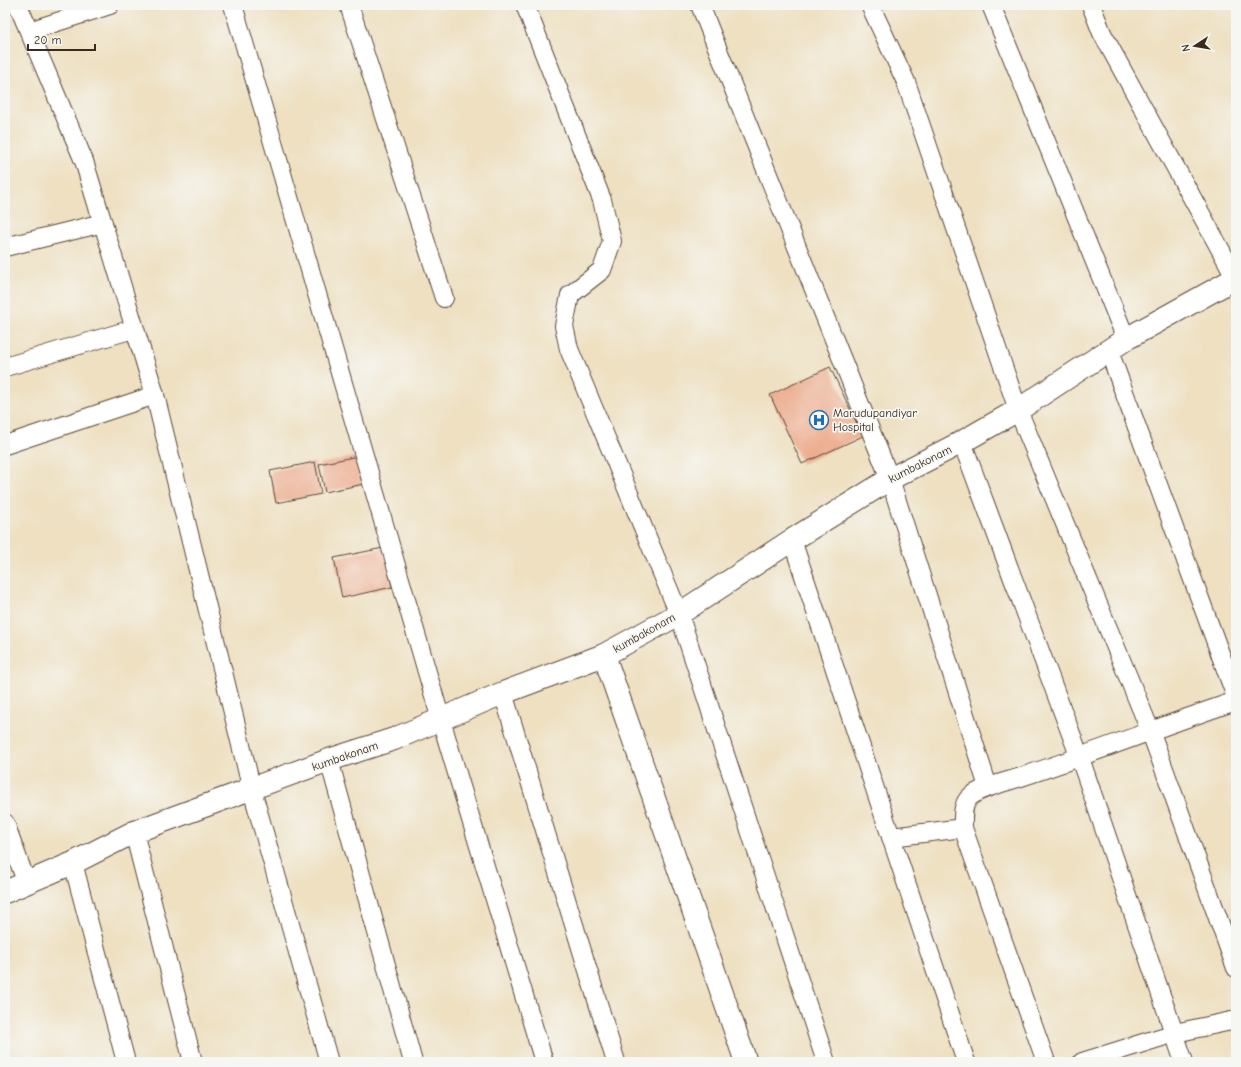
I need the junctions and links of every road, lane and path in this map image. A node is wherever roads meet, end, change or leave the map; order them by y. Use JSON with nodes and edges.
{"nodes":[{"id":1,"x":18,"y":5,"type":"edge"},
{"id":2,"x":110,"y":5,"type":"edge"},
{"id":3,"x":234,"y":5,"type":"edge"},
{"id":4,"x":350,"y":5,"type":"edge"},
{"id":5,"x":525,"y":5,"type":"edge"},
{"id":6,"x":700,"y":5,"type":"edge"},
{"id":7,"x":870,"y":5,"type":"edge"},
{"id":8,"x":991,"y":5,"type":"edge"},
{"id":9,"x":1091,"y":5,"type":"edge"},
{"id":10,"x":29,"y":31,"type":"junction"},
{"id":11,"x":103,"y":223,"type":"junction"},
{"id":12,"x":5,"y":247,"type":"edge"},
{"id":13,"x":1236,"y":278,"type":"edge"},
{"id":14,"x":444,"y":298,"type":"dead end"},
{"id":15,"x":134,"y":329,"type":"junction"},
{"id":16,"x":1117,"y":345,"type":"junction"},
{"id":17,"x":5,"y":368,"type":"edge"},
{"id":18,"x":155,"y":395,"type":"junction"},
{"id":19,"x":1018,"y":410,"type":"junction"},
{"id":20,"x":962,"y":442,"type":"junction"},
{"id":21,"x":5,"y":445,"type":"edge"},
{"id":22,"x":890,"y":479,"type":"junction"},
{"id":23,"x":792,"y":540,"type":"junction"},
{"id":24,"x":679,"y":614,"type":"junction"},
{"id":25,"x":604,"y":655,"type":"junction"},
{"id":26,"x":503,"y":693,"type":"junction"},
{"id":27,"x":1236,"y":697,"type":"edge"},
{"id":28,"x":1236,"y":701,"type":"edge"},
{"id":29,"x":441,"y":720,"type":"junction"},
{"id":30,"x":1150,"y":730,"type":"junction"},
{"id":31,"x":1080,"y":758,"type":"junction"},
{"id":32,"x":329,"y":760,"type":"junction"},
{"id":33,"x":988,"y":788,"type":"junction"},
{"id":34,"x":252,"y":790,"type":"junction"},
{"id":35,"x":5,"y":823,"type":"edge"},
{"id":36,"x":963,"y":828,"type":"junction"},
{"id":37,"x":134,"y":832,"type":"junction"},
{"id":38,"x":891,"y":837,"type":"junction"},
{"id":39,"x":73,"y":864,"type":"junction"},
{"id":40,"x":27,"y":884,"type":"junction"},
{"id":41,"x":5,"y":892,"type":"edge"},
{"id":42,"x":1236,"y":968,"type":"edge"},
{"id":43,"x":1236,"y":1020,"type":"edge"},
{"id":44,"x":1175,"y":1033,"type":"junction"},
{"id":45,"x":126,"y":1062,"type":"edge"},
{"id":46,"x":193,"y":1062,"type":"edge"},
{"id":47,"x":329,"y":1062,"type":"edge"},
{"id":48,"x":413,"y":1062,"type":"edge"},
{"id":49,"x":544,"y":1062,"type":"edge"},
{"id":50,"x":616,"y":1062,"type":"edge"},
{"id":51,"x":746,"y":1062,"type":"edge"},
{"id":52,"x":826,"y":1062,"type":"edge"},
{"id":53,"x":966,"y":1062,"type":"edge"},
{"id":54,"x":1046,"y":1062,"type":"edge"},
{"id":55,"x":1082,"y":1062,"type":"edge"},
{"id":56,"x":1184,"y":1062,"type":"edge"}],
"edges":[{"from":1,"to":10,"type":"street"},
{"from":2,"to":10,"type":"street"},
{"from":3,"to":29,"type":"street"},
{"from":4,"to":14,"type":"street"},
{"from":5,"to":24,"type":"street"},
{"from":6,"to":22,"type":"street"},
{"from":7,"to":19,"type":"street"},
{"from":8,"to":16,"type":"street"},
{"from":9,"to":13,"type":"street"},
{"from":10,"to":11,"type":"street"},
{"from":11,"to":12,"type":"street"},
{"from":11,"to":15,"type":"street"},
{"from":13,"to":16,"type":"street","name":"kumbakonam"},
{"from":15,"to":17,"type":"street"},
{"from":15,"to":18,"type":"street"},
{"from":16,"to":19,"type":"street","name":"kumbakonam"},
{"from":16,"to":27,"type":"street"},
{"from":18,"to":21,"type":"street"},
{"from":18,"to":34,"type":"street"},
{"from":19,"to":20,"type":"street","name":"kumbakonam"},
{"from":19,"to":30,"type":"street"},
{"from":20,"to":22,"type":"street","name":"kumbakonam"},
{"from":20,"to":31,"type":"street"},
{"from":22,"to":23,"type":"street","name":"kumbakonam"},
{"from":22,"to":33,"type":"street"},
{"from":23,"to":24,"type":"street","name":"kumbakonam"},
{"from":23,"to":38,"type":"street"},
{"from":24,"to":25,"type":"street","name":"kumbakonam"},
{"from":24,"to":52,"type":"street"},
{"from":25,"to":26,"type":"street","name":"kumbakonam"},
{"from":25,"to":51,"type":"street"},
{"from":26,"to":29,"type":"street","name":"kumbakonam"},
{"from":26,"to":50,"type":"street"},
{"from":28,"to":30,"type":"street"},
{"from":29,"to":32,"type":"street","name":"kumbakonam"},
{"from":29,"to":49,"type":"street"},
{"from":30,"to":31,"type":"street"},
{"from":30,"to":42,"type":"street"},
{"from":31,"to":33,"type":"street"},
{"from":31,"to":44,"type":"street"},
{"from":32,"to":34,"type":"street","name":"kumbakonam"},
{"from":32,"to":48,"type":"street"},
{"from":33,"to":36,"type":"street"},
{"from":34,"to":37,"type":"street","name":"kumbakonam"},
{"from":34,"to":47,"type":"street"},
{"from":35,"to":40,"type":"street"},
{"from":36,"to":38,"type":"street"},
{"from":36,"to":54,"type":"street"},
{"from":37,"to":39,"type":"street","name":"kumbakonam"},
{"from":37,"to":46,"type":"street"},
{"from":38,"to":53,"type":"street"},
{"from":39,"to":40,"type":"street","name":"kumbakonam"},
{"from":39,"to":45,"type":"street"},
{"from":40,"to":41,"type":"street","name":"kumbakonam"},
{"from":43,"to":44,"type":"street"},
{"from":44,"to":55,"type":"street"},
{"from":44,"to":56,"type":"street"}]}
